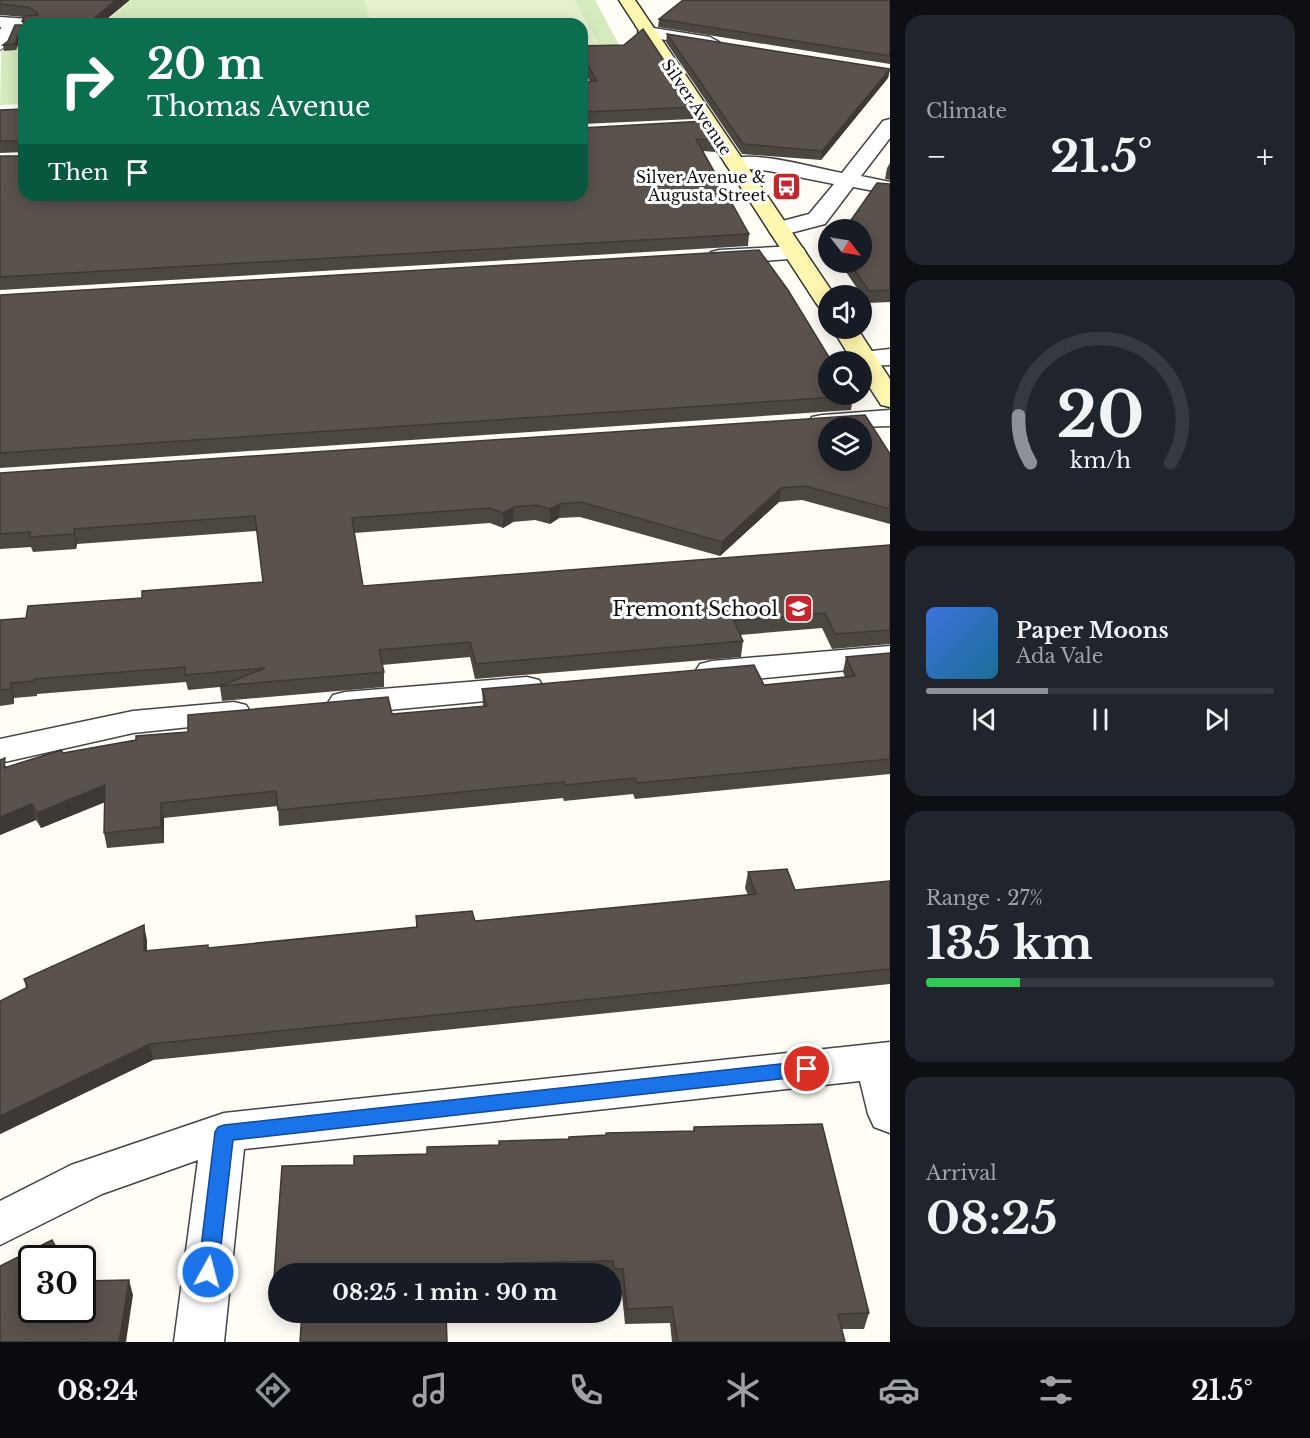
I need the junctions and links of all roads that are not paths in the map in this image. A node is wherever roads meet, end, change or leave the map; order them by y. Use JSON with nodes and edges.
{"nodes":[{"id":1,"x":627,"y":0,"type":"edge"},
{"id":2,"x":5,"y":22,"type":"edge"},
{"id":3,"x":647,"y":32,"type":"junction"},
{"id":4,"x":731,"y":45,"type":"edge"},
{"id":5,"x":0,"y":46,"type":"edge"},
{"id":6,"x":890,"y":125,"type":"edge"},
{"id":7,"x":735,"y":163,"type":"junction"},
{"id":8,"x":847,"y":180,"type":"junction"},
{"id":9,"x":890,"y":188,"type":"edge"},
{"id":10,"x":779,"y":229,"type":"junction"},
{"id":11,"x":795,"y":253,"type":"junction"},
{"id":12,"x":698,"y":259,"type":"edge"},
{"id":13,"x":818,"y":288,"type":"edge"},
{"id":14,"x":890,"y":357,"type":"edge"},
{"id":15,"x":872,"y":358,"type":"edge"},
{"id":16,"x":872,"y":372,"type":"edge"},
{"id":17,"x":890,"y":399,"type":"edge"},
{"id":18,"x":890,"y":418,"type":"edge"},
{"id":19,"x":791,"y":425,"type":"edge"},
{"id":20,"x":890,"y":656,"type":"edge"},
{"id":21,"x":681,"y":674,"type":"edge"},
{"id":22,"x":562,"y":684,"type":"edge"},
{"id":23,"x":311,"y":706,"type":"edge"},
{"id":24,"x":264,"y":710,"type":"edge"},
{"id":25,"x":0,"y":751,"type":"edge"},
{"id":26,"x":883,"y":1060,"type":"edge"},
{"id":27,"x":890,"y":1114,"type":"edge"},
{"id":28,"x":224,"y":1132,"type":"junction"},
{"id":29,"x":0,"y":1224,"type":"edge"},
{"id":30,"x":200,"y":1342,"type":"edge"}],
"edges":[{"from":1,"to":3,"type":"street","name":"Silver Avenue"},
{"from":2,"to":5,"type":"lane"},
{"from":3,"to":4,"type":"street"},
{"from":3,"to":7,"type":"street","name":"Silver Avenue"},
{"from":6,"to":8,"type":"street"},
{"from":7,"to":8,"type":"street"},
{"from":7,"to":10,"type":"street","name":"Silver Avenue"},
{"from":8,"to":9,"type":"street"},
{"from":8,"to":10,"type":"street"},
{"from":10,"to":11,"type":"street","name":"Silver Avenue"},
{"from":11,"to":12,"type":"street"},
{"from":11,"to":13,"type":"street","name":"Silver Avenue"},
{"from":14,"to":15,"type":"street"},
{"from":16,"to":17,"type":"street"},
{"from":18,"to":19,"type":"street"},
{"from":20,"to":21,"type":"street"},
{"from":22,"to":23,"type":"street"},
{"from":24,"to":25,"type":"street"},
{"from":26,"to":27,"type":"street"},
{"from":26,"to":28,"type":"street"},
{"from":28,"to":29,"type":"street"},
{"from":28,"to":30,"type":"street"}]}
